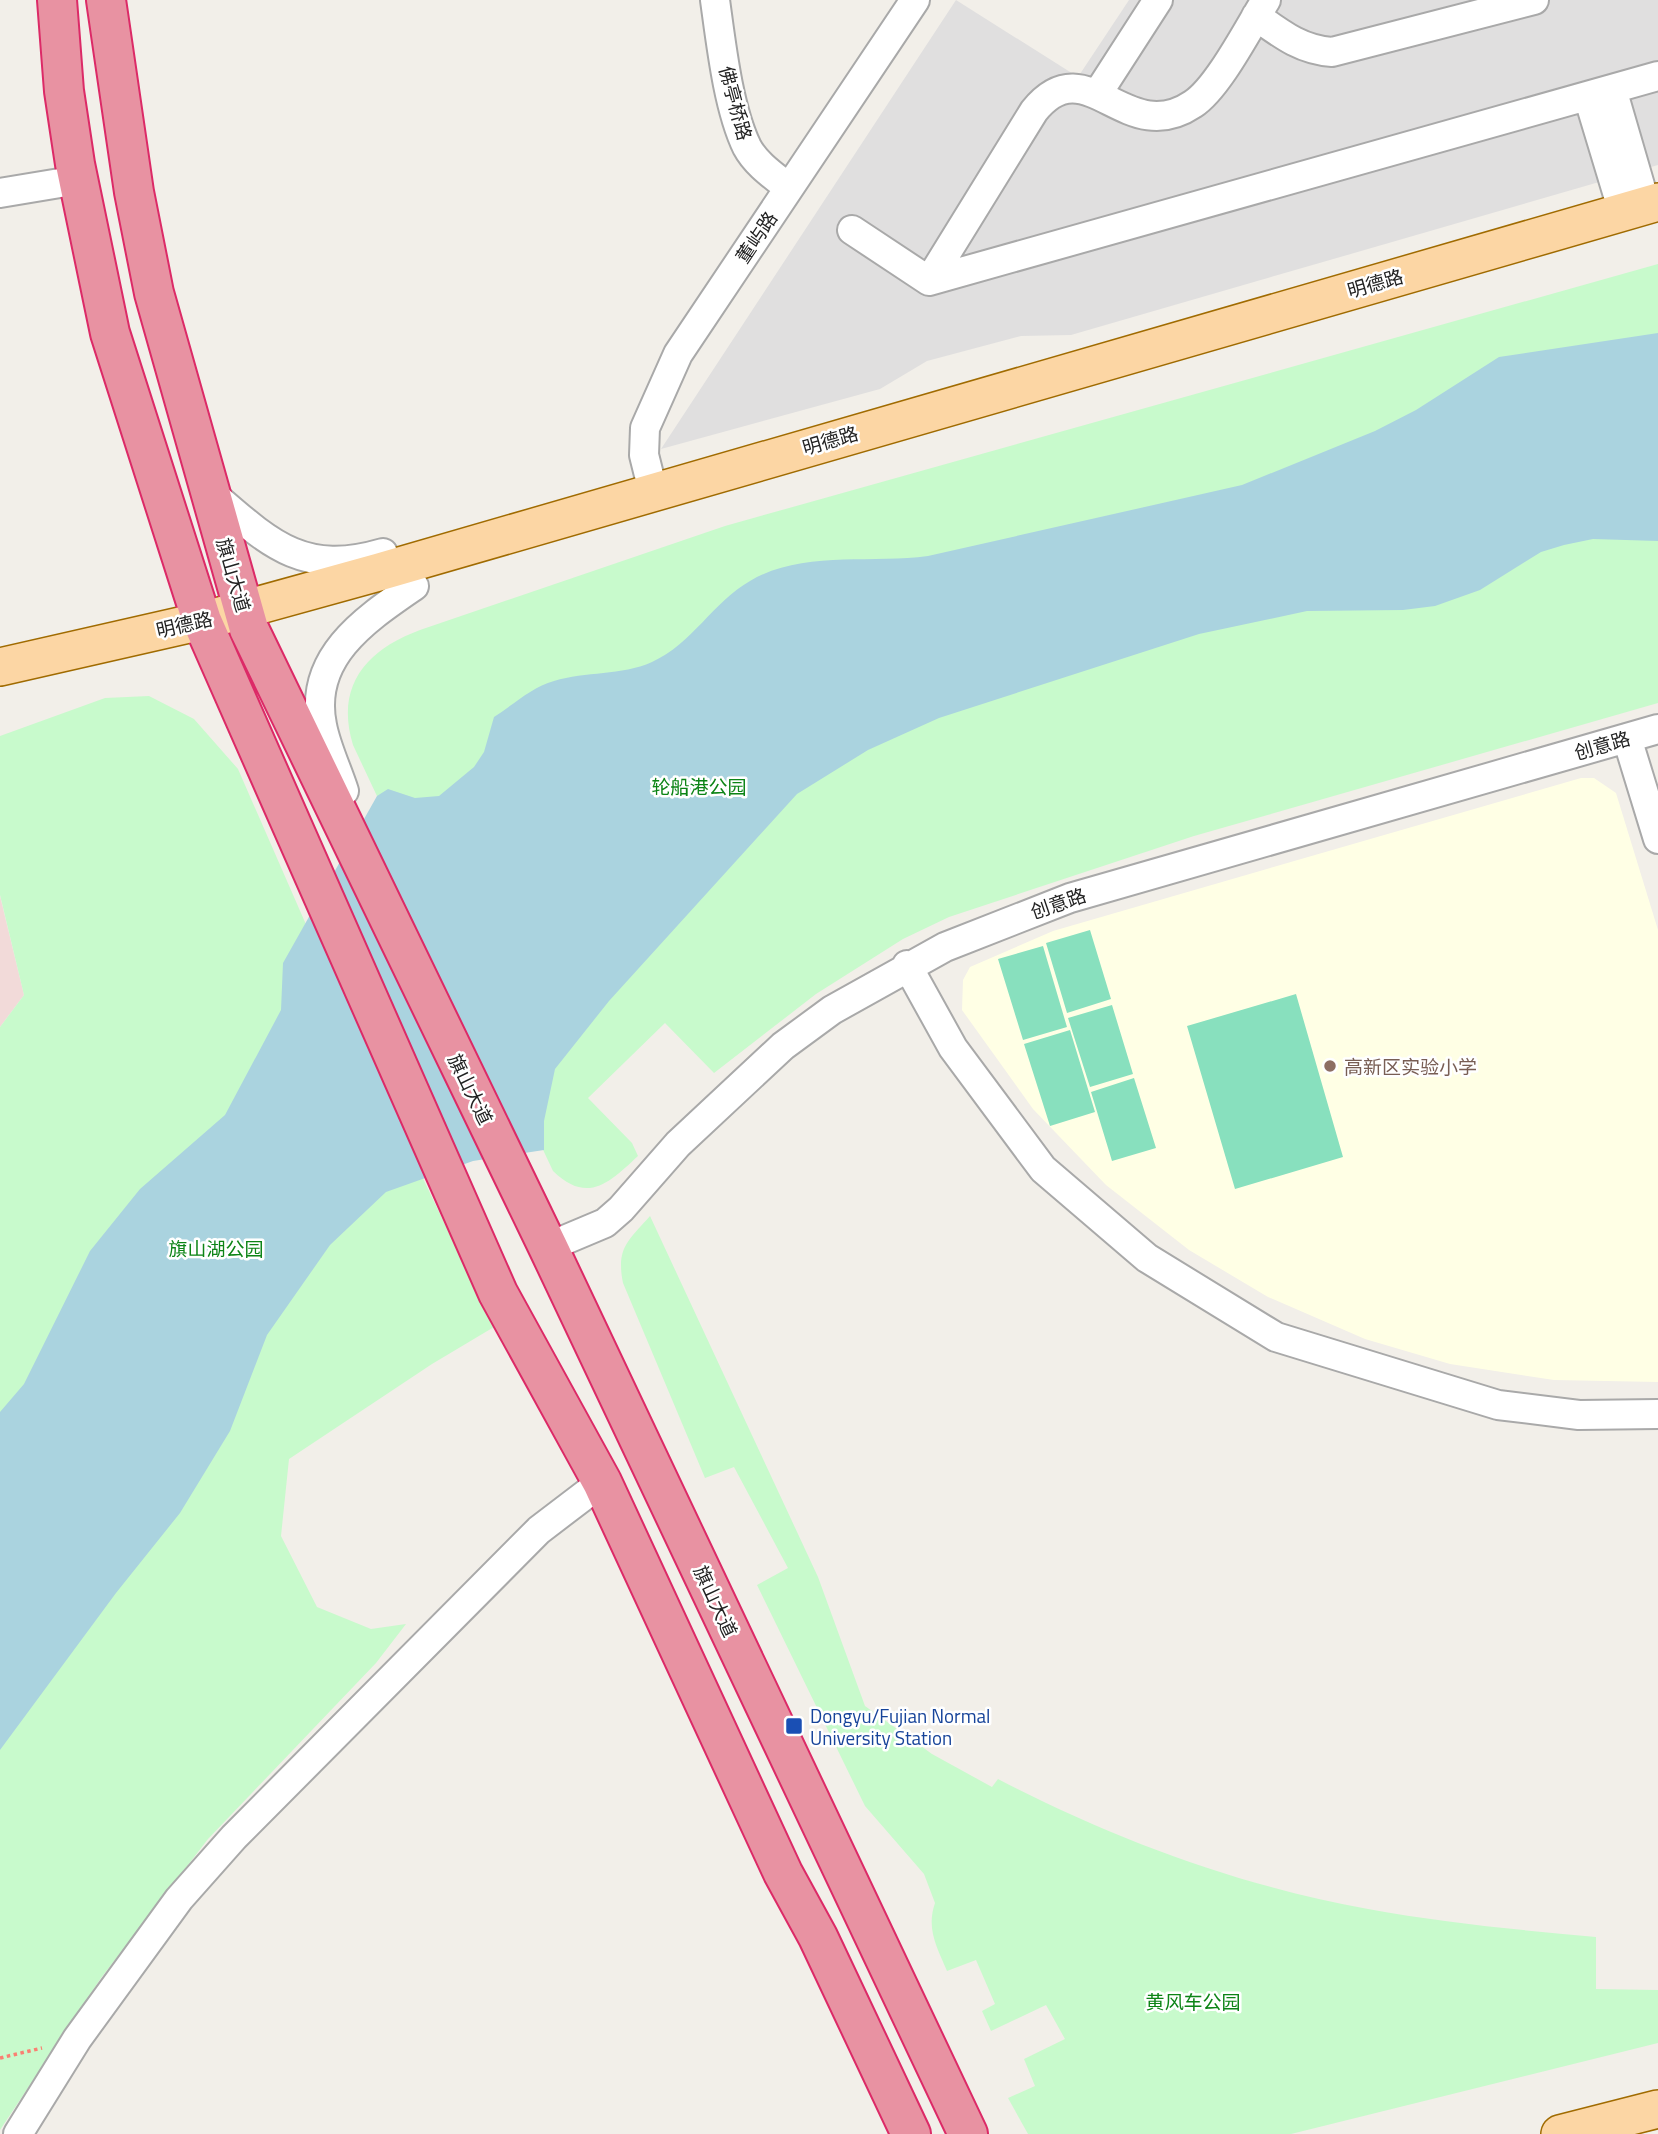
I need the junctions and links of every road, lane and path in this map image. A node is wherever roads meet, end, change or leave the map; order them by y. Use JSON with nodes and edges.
{"nodes":[{"id":1,"x":57,"y":0,"type":"edge"},
{"id":2,"x":106,"y":0,"type":"edge"},
{"id":3,"x":715,"y":0,"type":"edge"},
{"id":4,"x":915,"y":0,"type":"edge"},
{"id":5,"x":1158,"y":0,"type":"edge"},
{"id":6,"x":1534,"y":0,"type":"edge"},
{"id":7,"x":1261,"y":8,"type":"edge"},
{"id":8,"x":1658,"y":76,"type":"edge"},
{"id":9,"x":1098,"y":93,"type":"junction"},
{"id":10,"x":1600,"y":93,"type":"junction"},
{"id":11,"x":78,"y":180,"type":"junction"},
{"id":12,"x":789,"y":188,"type":"junction"},
{"id":13,"x":0,"y":193,"type":"edge"},
{"id":14,"x":1646,"y":212,"type":"edge"},
{"id":15,"x":852,"y":230,"type":"dead end"},
{"id":16,"x":929,"y":281,"type":"junction"},
{"id":17,"x":209,"y":491,"type":"junction"},
{"id":18,"x":653,"y":491,"type":"junction"},
{"id":19,"x":414,"y":586,"type":"junction"},
{"id":20,"x":247,"y":619,"type":"junction"},
{"id":21,"x":206,"y":630,"type":"junction"},
{"id":22,"x":0,"y":667,"type":"edge"},
{"id":23,"x":0,"y":689,"type":"edge"},
{"id":24,"x":1658,"y":729,"type":"edge"},
{"id":25,"x":1627,"y":738,"type":"junction"},
{"id":26,"x":1658,"y":839,"type":"edge"},
{"id":27,"x":369,"y":878,"type":"junction"},
{"id":28,"x":907,"y":965,"type":"junction"},
{"id":29,"x":548,"y":1247,"type":"junction"},
{"id":30,"x":1658,"y":1415,"type":"edge"},
{"id":31,"x":602,"y":1482,"type":"junction"},
{"id":32,"x":818,"y":1937,"type":"junction"},
{"id":33,"x":76,"y":2039,"type":"junction"},
{"id":34,"x":0,"y":2058,"type":"edge"},
{"id":35,"x":944,"y":2081,"type":"junction"},
{"id":36,"x":1658,"y":2109,"type":"edge"},
{"id":37,"x":18,"y":2134,"type":"edge"},
{"id":38,"x":883,"y":2134,"type":"edge"},
{"id":39,"x":911,"y":2134,"type":"edge"},
{"id":40,"x":968,"y":2134,"type":"edge"},
{"id":41,"x":985,"y":2134,"type":"edge"},
{"id":42,"x":1560,"y":2134,"type":"edge"}],
"edges":[{"from":1,"to":11,"type":"highway"},
{"from":2,"to":17,"type":"highway","name":"旗山大道"},
{"from":3,"to":12,"type":"street","name":"佛亭桥路"},
{"from":4,"to":12,"type":"street","name":"董屿路"},
{"from":5,"to":9,"type":"street"},
{"from":6,"to":7,"type":"street"},
{"from":7,"to":9,"type":"street"},
{"from":8,"to":10,"type":"street"},
{"from":9,"to":16,"type":"street"},
{"from":10,"to":14,"type":"street"},
{"from":10,"to":16,"type":"street"},
{"from":11,"to":13,"type":"street"},
{"from":11,"to":21,"type":"highway"},
{"from":12,"to":18,"type":"street","name":"董屿路"},
{"from":14,"to":18,"type":"main road","name":"明德路"},
{"from":14,"to":19,"type":"main road"},
{"from":15,"to":16,"type":"street"},
{"from":17,"to":18,"type":"street"},
{"from":17,"to":20,"type":"highway","name":"旗山大道"},
{"from":18,"to":20,"type":"main road","name":"明德路"},
{"from":19,"to":20,"type":"main road"},
{"from":19,"to":27,"type":"street"},
{"from":20,"to":21,"type":"main road","name":"明德路"},
{"from":20,"to":27,"type":"highway","name":"旗山大道"},
{"from":21,"to":22,"type":"main road","name":"明德路"},
{"from":21,"to":23,"type":"main road","name":"明德路"},
{"from":21,"to":31,"type":"highway"},
{"from":24,"to":25,"type":"street","name":"创意路"},
{"from":25,"to":26,"type":"street"},
{"from":25,"to":28,"type":"street","name":"创意路"},
{"from":27,"to":29,"type":"highway","name":"旗山大道"},
{"from":28,"to":29,"type":"street","name":"创意路"},
{"from":28,"to":30,"type":"street"},
{"from":29,"to":35,"type":"highway","name":"旗山大道"},
{"from":31,"to":32,"type":"highway"},
{"from":31,"to":33,"type":"street"},
{"from":32,"to":38,"type":"highway"},
{"from":32,"to":39,"type":"highway"},
{"from":33,"to":34,"type":"path"},
{"from":33,"to":37,"type":"street"},
{"from":35,"to":40,"type":"highway","name":"旗山大道"},
{"from":35,"to":41,"type":"highway"},
{"from":36,"to":42,"type":"main road"}]}
